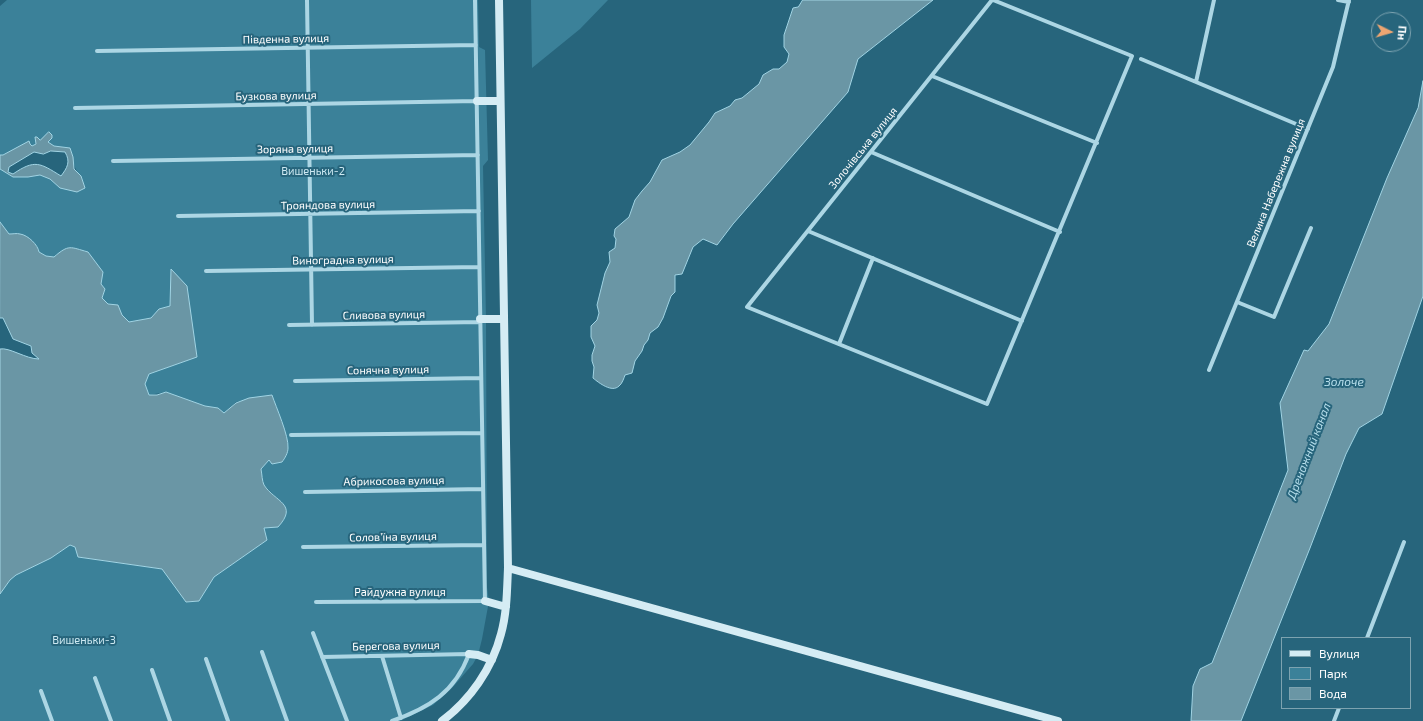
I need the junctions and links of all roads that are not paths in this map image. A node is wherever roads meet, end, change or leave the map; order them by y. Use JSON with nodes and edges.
{"nodes":[{"id":1,"x":307,"y":0,"type":"edge"},
{"id":2,"x":475,"y":0,"type":"edge"},
{"id":3,"x":499,"y":0,"type":"edge"},
{"id":4,"x":993,"y":0,"type":"edge"},
{"id":5,"x":1214,"y":0,"type":"edge"},
{"id":6,"x":1338,"y":0,"type":"edge"},
{"id":7,"x":1349,"y":1,"type":"edge"},
{"id":8,"x":476,"y":45,"type":"junction"},
{"id":9,"x":308,"y":48,"type":"junction"},
{"id":10,"x":97,"y":51,"type":"dead end"},
{"id":11,"x":1141,"y":59,"type":"dead end"},
{"id":12,"x":932,"y":76,"type":"junction"},
{"id":13,"x":1196,"y":82,"type":"junction"},
{"id":14,"x":477,"y":101,"type":"junction"},
{"id":15,"x":500,"y":101,"type":"junction"},
{"id":16,"x":308,"y":104,"type":"junction"},
{"id":17,"x":75,"y":108,"type":"dead end"},
{"id":18,"x":1308,"y":129,"type":"junction"},
{"id":19,"x":1097,"y":143,"type":"junction"},
{"id":20,"x":871,"y":152,"type":"junction"},
{"id":21,"x":478,"y":155,"type":"junction"},
{"id":22,"x":309,"y":158,"type":"junction"},
{"id":23,"x":113,"y":161,"type":"dead end"},
{"id":24,"x":478,"y":211,"type":"junction"},
{"id":25,"x":310,"y":214,"type":"junction"},
{"id":26,"x":178,"y":216,"type":"dead end"},
{"id":27,"x":1311,"y":228,"type":"dead end"},
{"id":28,"x":808,"y":231,"type":"junction"},
{"id":29,"x":1060,"y":232,"type":"junction"},
{"id":30,"x":872,"y":258,"type":"junction"},
{"id":31,"x":479,"y":267,"type":"junction"},
{"id":32,"x":311,"y":270,"type":"junction"},
{"id":33,"x":206,"y":271,"type":"dead end"},
{"id":34,"x":1237,"y":302,"type":"junction"},
{"id":35,"x":503,"y":319,"type":"junction"},
{"id":36,"x":480,"y":321,"type":"junction"},
{"id":37,"x":1022,"y":321,"type":"junction"},
{"id":38,"x":289,"y":325,"type":"dead end"},
{"id":39,"x":312,"y":325,"type":"junction"},
{"id":40,"x":839,"y":344,"type":"junction"},
{"id":41,"x":1209,"y":370,"type":"dead end"},
{"id":42,"x":481,"y":378,"type":"junction"},
{"id":43,"x":295,"y":381,"type":"dead end"},
{"id":44,"x":482,"y":433,"type":"junction"},
{"id":45,"x":291,"y":435,"type":"dead end"},
{"id":46,"x":483,"y":488,"type":"junction"},
{"id":47,"x":305,"y":492,"type":"dead end"},
{"id":48,"x":1404,"y":542,"type":"dead end"},
{"id":49,"x":484,"y":545,"type":"junction"},
{"id":50,"x":303,"y":547,"type":"dead end"},
{"id":51,"x":508,"y":568,"type":"junction"},
{"id":52,"x":484,"y":601,"type":"junction"},
{"id":53,"x":316,"y":602,"type":"dead end"},
{"id":54,"x":506,"y":607,"type":"junction"},
{"id":55,"x":313,"y":633,"type":"dead end"},
{"id":56,"x":1367,"y":637,"type":"edge"},
{"id":57,"x":262,"y":652,"type":"dead end"},
{"id":58,"x":470,"y":654,"type":"junction"},
{"id":59,"x":382,"y":656,"type":"junction"},
{"id":60,"x":322,"y":657,"type":"junction"},
{"id":61,"x":206,"y":659,"type":"dead end"},
{"id":62,"x":492,"y":660,"type":"junction"},
{"id":63,"x":152,"y":670,"type":"dead end"},
{"id":64,"x":95,"y":678,"type":"dead end"},
{"id":65,"x":41,"y":691,"type":"dead end"},
{"id":66,"x":1339,"y":709,"type":"edge"},
{"id":67,"x":402,"y":718,"type":"junction"},
{"id":68,"x":52,"y":721,"type":"edge"},
{"id":69,"x":111,"y":721,"type":"edge"},
{"id":70,"x":170,"y":721,"type":"edge"},
{"id":71,"x":228,"y":721,"type":"edge"},
{"id":72,"x":287,"y":721,"type":"edge"},
{"id":73,"x":347,"y":721,"type":"edge"},
{"id":74,"x":392,"y":721,"type":"edge"},
{"id":75,"x":442,"y":721,"type":"edge"},
{"id":76,"x":1058,"y":721,"type":"edge"},
{"id":77,"x":1334,"y":721,"type":"edge"}],
"edges":[{"from":1,"to":9,"type":"street"},
{"from":2,"to":8,"type":"street"},
{"from":3,"to":15,"type":"street"},
{"from":4,"to":12,"type":"street","name":"Золочівська вулиця"},
{"from":4,"to":19,"type":"street"},
{"from":5,"to":13,"type":"street"},
{"from":6,"to":7,"type":"street"},
{"from":7,"to":18,"type":"street","name":"Велика Набережна вулиця"},
{"from":8,"to":9,"type":"street","name":"Південна вулиця"},
{"from":8,"to":14,"type":"street"},
{"from":9,"to":10,"type":"street","name":"Південна вулиця"},
{"from":9,"to":16,"type":"street"},
{"from":11,"to":13,"type":"street"},
{"from":12,"to":19,"type":"street"},
{"from":12,"to":20,"type":"street","name":"Золочівська вулиця"},
{"from":13,"to":18,"type":"street"},
{"from":14,"to":15,"type":"street"},
{"from":14,"to":16,"type":"street","name":"Бузкова вулиця"},
{"from":14,"to":21,"type":"street"},
{"from":15,"to":35,"type":"street"},
{"from":16,"to":17,"type":"street","name":"Бузкова вулиця"},
{"from":16,"to":22,"type":"street"},
{"from":18,"to":34,"type":"street","name":"Велика Набережна вулиця"},
{"from":19,"to":29,"type":"street"},
{"from":20,"to":28,"type":"street","name":"Золочівська вулиця"},
{"from":20,"to":29,"type":"street"},
{"from":21,"to":22,"type":"street","name":"Зоряна вулиця"},
{"from":21,"to":24,"type":"street"},
{"from":22,"to":23,"type":"street","name":"Зоряна вулиця"},
{"from":22,"to":25,"type":"street"},
{"from":24,"to":25,"type":"street","name":"Трояндова вулиця"},
{"from":24,"to":31,"type":"street"},
{"from":25,"to":26,"type":"street","name":"Трояндова вулиця"},
{"from":25,"to":32,"type":"street"},
{"from":27,"to":34,"type":"street"},
{"from":28,"to":30,"type":"street"},
{"from":28,"to":40,"type":"street","name":"Золочівська вулиця"},
{"from":29,"to":37,"type":"street"},
{"from":30,"to":37,"type":"street"},
{"from":30,"to":40,"type":"street"},
{"from":31,"to":32,"type":"street","name":"Виноградна вулиця"},
{"from":31,"to":36,"type":"street"},
{"from":32,"to":33,"type":"street","name":"Виноградна вулиця"},
{"from":32,"to":39,"type":"street"},
{"from":34,"to":41,"type":"street","name":"Велика Набережна вулиця"},
{"from":35,"to":36,"type":"street"},
{"from":35,"to":51,"type":"street"},
{"from":36,"to":39,"type":"street","name":"Сливова вулиця"},
{"from":36,"to":42,"type":"street"},
{"from":37,"to":40,"type":"street"},
{"from":38,"to":39,"type":"street","name":"Сливова вулиця"},
{"from":42,"to":43,"type":"street","name":"Сонячна вулиця"},
{"from":42,"to":44,"type":"street"},
{"from":44,"to":45,"type":"street"},
{"from":44,"to":46,"type":"street"},
{"from":46,"to":47,"type":"street","name":"Абрикосова вулиця"},
{"from":46,"to":49,"type":"street"},
{"from":48,"to":56,"type":"street"},
{"from":49,"to":50,"type":"street","name":"Соловʼїна вулиця"},
{"from":49,"to":52,"type":"street"},
{"from":51,"to":54,"type":"street"},
{"from":51,"to":76,"type":"street"},
{"from":52,"to":53,"type":"street","name":"Райдужна вулиця"},
{"from":52,"to":54,"type":"street"},
{"from":54,"to":62,"type":"street"},
{"from":55,"to":60,"type":"street"},
{"from":57,"to":72,"type":"street"},
{"from":58,"to":59,"type":"street","name":"Берегова вулиця"},
{"from":58,"to":62,"type":"street"},
{"from":58,"to":67,"type":"street"},
{"from":59,"to":60,"type":"street","name":"Берегова вулиця"},
{"from":59,"to":67,"type":"street"},
{"from":60,"to":73,"type":"street"},
{"from":61,"to":71,"type":"street"},
{"from":62,"to":75,"type":"street"},
{"from":63,"to":70,"type":"street"},
{"from":64,"to":69,"type":"street"},
{"from":65,"to":68,"type":"street"},
{"from":66,"to":77,"type":"street"},
{"from":67,"to":74,"type":"street"}]}
